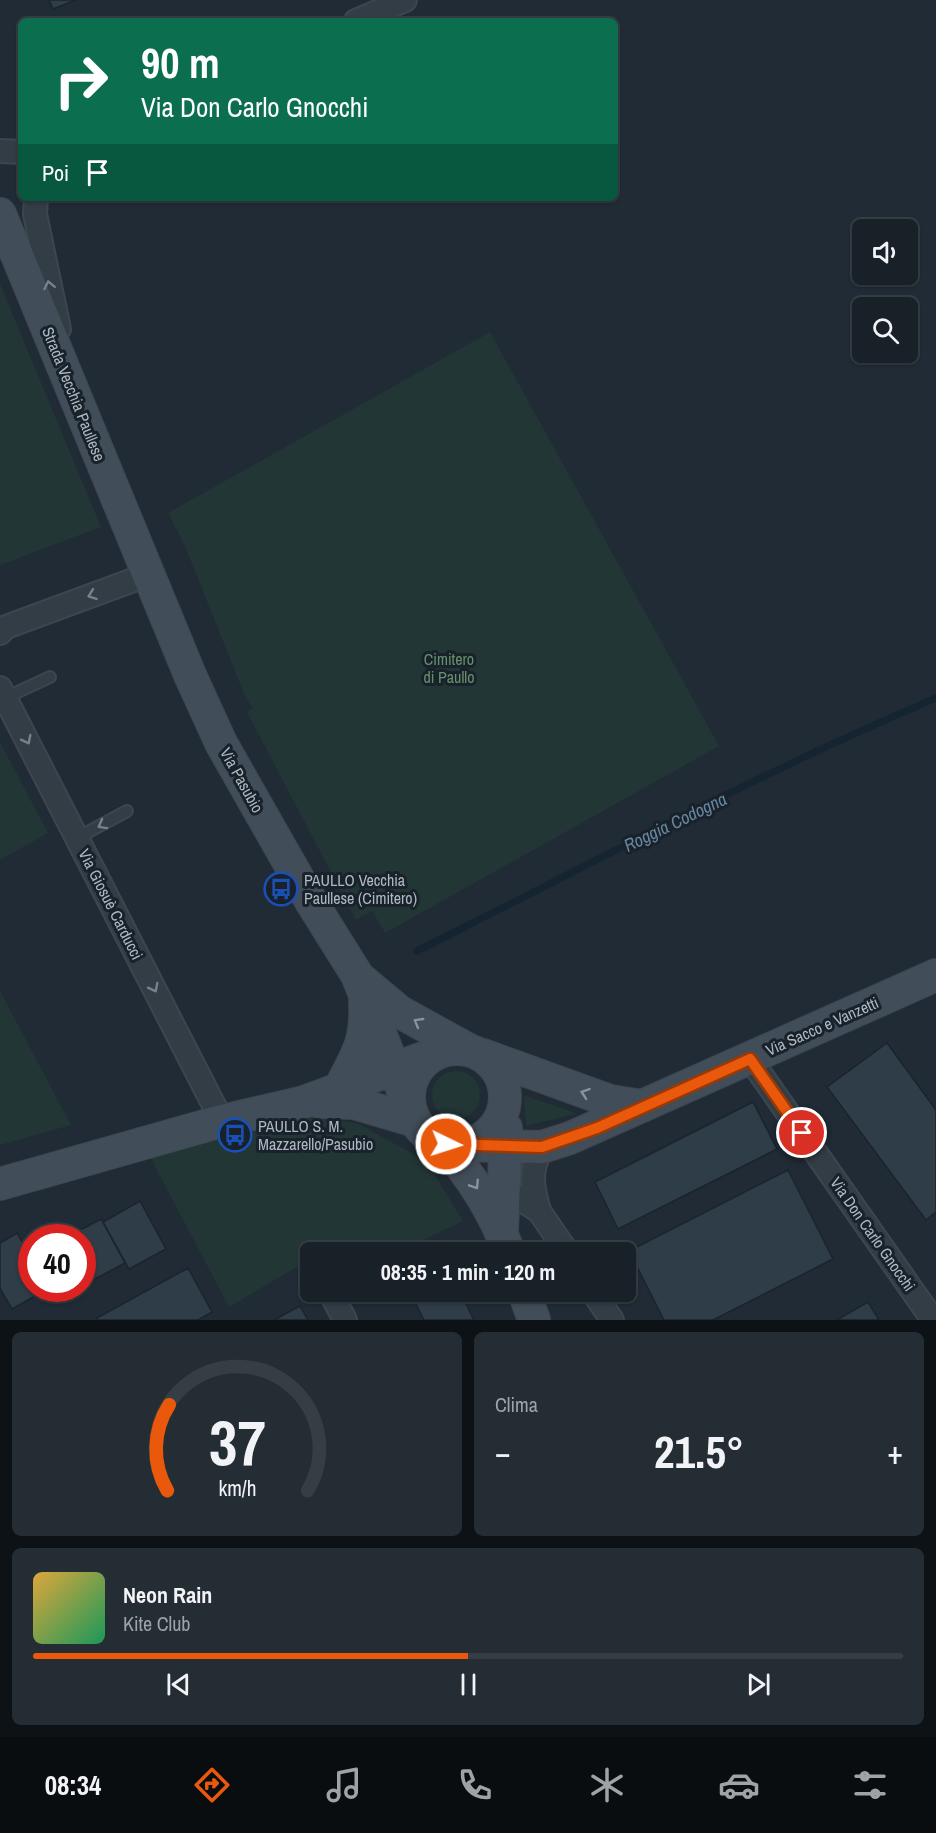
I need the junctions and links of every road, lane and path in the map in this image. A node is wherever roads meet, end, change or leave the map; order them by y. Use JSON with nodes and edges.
{"nodes":[{"id":1,"x":405,"y":0,"type":"edge"},
{"id":2,"x":363,"y":18,"type":"edge"},
{"id":3,"x":0,"y":151,"type":"edge"},
{"id":4,"x":18,"y":152,"type":"edge"},
{"id":5,"x":36,"y":201,"type":"edge"},
{"id":6,"x":0,"y":214,"type":"edge"},
{"id":7,"x":70,"y":384,"type":"junction"},
{"id":8,"x":147,"y":575,"type":"junction"},
{"id":9,"x":0,"y":633,"type":"edge"},
{"id":10,"x":50,"y":677,"type":"dead end"},
{"id":11,"x":3,"y":693,"type":"edge"},
{"id":12,"x":127,"y":811,"type":"dead end"},
{"id":13,"x":77,"y":838,"type":"junction"},
{"id":14,"x":936,"y":975,"type":"edge"},
{"id":15,"x":361,"y":984,"type":"junction"},
{"id":16,"x":475,"y":1052,"type":"junction"},
{"id":17,"x":434,"y":1054,"type":"junction"},
{"id":18,"x":750,"y":1059,"type":"junction"},
{"id":19,"x":396,"y":1068,"type":"junction"},
{"id":20,"x":340,"y":1088,"type":"junction"},
{"id":21,"x":505,"y":1095,"type":"junction"},
{"id":22,"x":304,"y":1102,"type":"junction"},
{"id":23,"x":642,"y":1106,"type":"junction"},
{"id":24,"x":412,"y":1114,"type":"junction"},
{"id":25,"x":222,"y":1121,"type":"junction"},
{"id":26,"x":452,"y":1144,"type":"junction"},
{"id":27,"x":542,"y":1147,"type":"junction"},
{"id":28,"x":506,"y":1148,"type":"junction"},
{"id":29,"x":0,"y":1184,"type":"edge"},
{"id":30,"x":504,"y":1189,"type":"junction"},
{"id":31,"x":539,"y":1211,"type":"junction"},
{"id":32,"x":505,"y":1242,"type":"edge"},
{"id":33,"x":560,"y":1242,"type":"edge"},
{"id":34,"x":335,"y":1302,"type":"edge"},
{"id":35,"x":528,"y":1302,"type":"edge"},
{"id":36,"x":600,"y":1302,"type":"edge"},
{"id":37,"x":345,"y":1320,"type":"edge"},
{"id":38,"x":534,"y":1320,"type":"edge"},
{"id":39,"x":612,"y":1320,"type":"edge"},
{"id":40,"x":933,"y":1320,"type":"edge"}],
"edges":[{"from":1,"to":2,"type":"street"},
{"from":3,"to":4,"type":"street"},
{"from":7,"to":5,"type":"street","one_way":true},
{"from":6,"to":7,"type":"street","name":"Strada Vecchia Paullese"},
{"from":7,"to":8,"type":"street","name":"Strada Vecchia Paullese"},
{"from":8,"to":9,"type":"street","one_way":true},
{"from":8,"to":15,"type":"street","name":"Via Pasubio"},
{"from":10,"to":11,"type":"lane"},
{"from":11,"to":13,"type":"street","name":"Via Giosuè Carducci","one_way":true},
{"from":12,"to":13,"type":"lane","one_way":true},
{"from":13,"to":25,"type":"street","name":"Via Giosuè Carducci","one_way":true},
{"from":14,"to":18,"type":"street","name":"Via Sacco e Vanzetti"},
{"from":16,"to":15,"type":"street","name":"Via Pasubio","one_way":true},
{"from":15,"to":19,"type":"street","name":"Via Pasubio"},
{"from":15,"to":20,"type":"street","name":"Via Pasubio"},
{"from":16,"to":17,"type":"street"},
{"from":16,"to":21,"type":"street"},
{"from":23,"to":16,"type":"street","one_way":true},
{"from":17,"to":19,"type":"street"},
{"from":17,"to":24,"type":"street"},
{"from":18,"to":23,"type":"street","name":"Via Sacco e Vanzetti"},
{"from":18,"to":40,"type":"street","name":"Via Don Carlo Gnocchi"},
{"from":19,"to":20,"type":"street"},
{"from":19,"to":24,"type":"street","name":"Via Pasubio"},
{"from":20,"to":22,"type":"street"},
{"from":21,"to":26,"type":"street"},
{"from":21,"to":28,"type":"street"},
{"from":22,"to":24,"type":"street"},
{"from":22,"to":25,"type":"street"},
{"from":23,"to":27,"type":"street","name":"Via Sacco e Vanzetti"},
{"from":24,"to":26,"type":"street"},
{"from":25,"to":29,"type":"street"},
{"from":26,"to":28,"type":"street","name":"Via Sacco e Vanzetti"},
{"from":26,"to":32,"type":"street","one_way":true},
{"from":27,"to":28,"type":"street","name":"Via Sacco e Vanzetti"},
{"from":27,"to":31,"type":"street"},
{"from":28,"to":30,"type":"street"},
{"from":30,"to":31,"type":"street"},
{"from":30,"to":32,"type":"street"},
{"from":31,"to":33,"type":"street"},
{"from":34,"to":37,"type":"street"},
{"from":35,"to":38,"type":"street"},
{"from":36,"to":39,"type":"street"}]}
